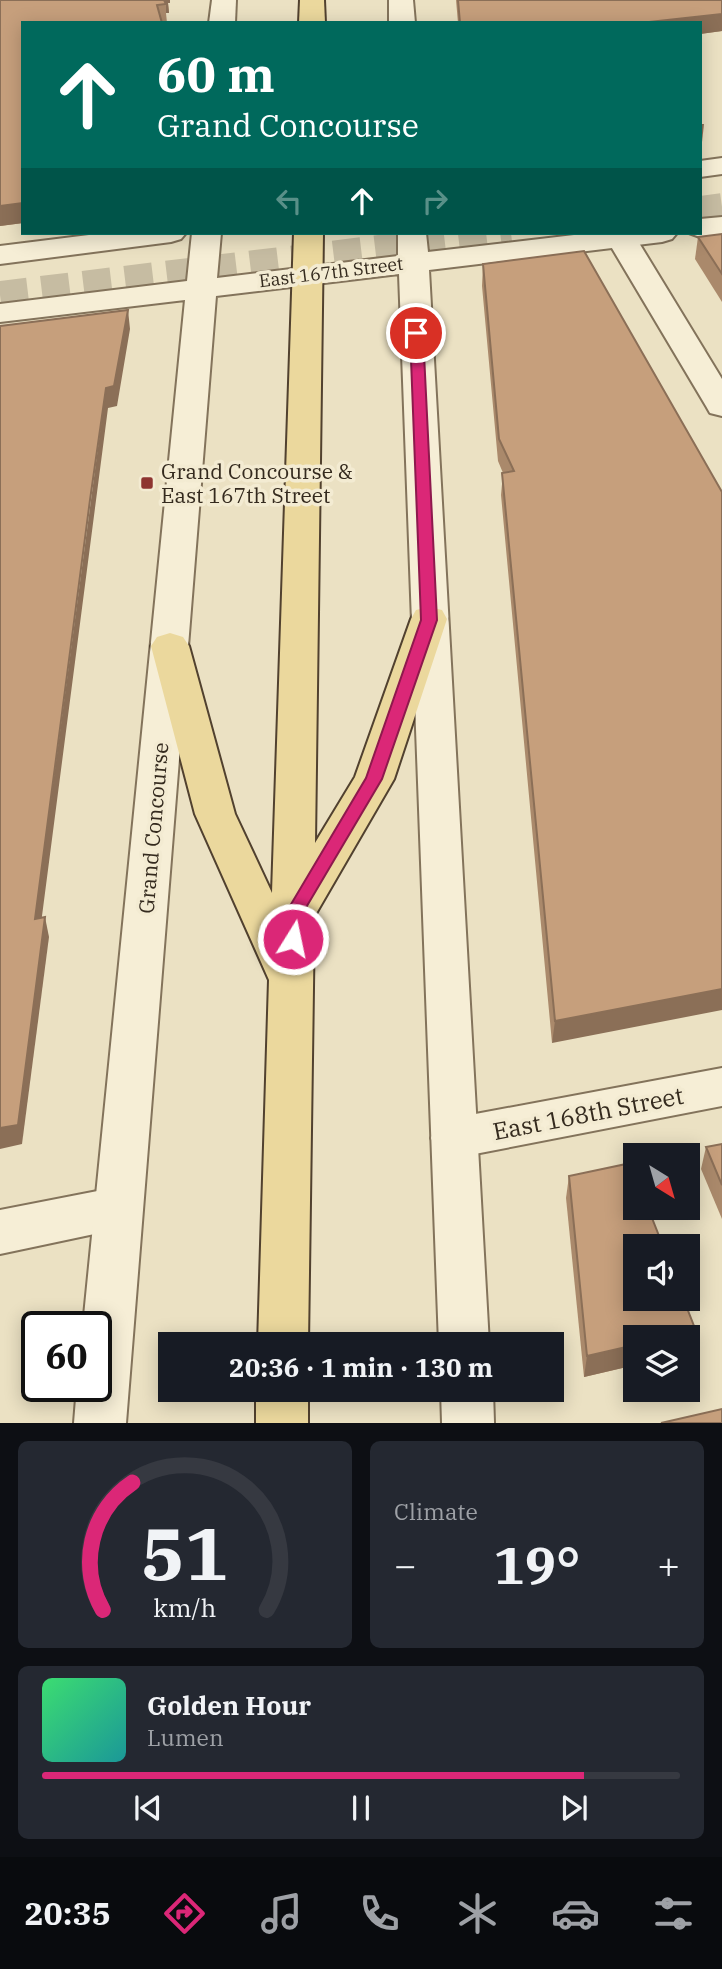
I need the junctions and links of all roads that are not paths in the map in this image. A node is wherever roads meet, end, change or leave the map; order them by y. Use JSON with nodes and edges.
{"nodes":[{"id":1,"x":224,"y":0,"type":"edge"},
{"id":2,"x":312,"y":0,"type":"edge"},
{"id":3,"x":401,"y":0,"type":"edge"},
{"id":4,"x":222,"y":21,"type":"edge"},
{"id":5,"x":312,"y":21,"type":"edge"},
{"id":6,"x":402,"y":21,"type":"edge"},
{"id":7,"x":722,"y":166,"type":"edge"},
{"id":8,"x":702,"y":169,"type":"edge"},
{"id":9,"x":722,"y":226,"type":"edge"},
{"id":10,"x":702,"y":228,"type":"edge"},
{"id":11,"x":155,"y":235,"type":"edge"},
{"id":12,"x":206,"y":235,"type":"edge"},
{"id":13,"x":308,"y":235,"type":"edge"},
{"id":14,"x":620,"y":235,"type":"edge"},
{"id":15,"x":412,"y":248,"type":"edge"},
{"id":16,"x":0,"y":255,"type":"edge"},
{"id":17,"x":307,"y":275,"type":"junction"},
{"id":18,"x":202,"y":288,"type":"junction"},
{"id":19,"x":0,"y":313,"type":"edge"},
{"id":20,"x":722,"y":406,"type":"edge"},
{"id":21,"x":429,"y":620,"type":"junction"},
{"id":22,"x":170,"y":646,"type":"junction"},
{"id":23,"x":293,"y":916,"type":"junction"},
{"id":24,"x":293,"y":984,"type":"junction"},
{"id":25,"x":722,"y":1087,"type":"edge"},
{"id":26,"x":454,"y":1139,"type":"junction"},
{"id":27,"x":118,"y":1208,"type":"junction"},
{"id":28,"x":0,"y":1232,"type":"edge"},
{"id":29,"x":283,"y":1332,"type":"edge"},
{"id":30,"x":463,"y":1332,"type":"edge"},
{"id":31,"x":282,"y":1402,"type":"edge"},
{"id":32,"x":467,"y":1402,"type":"edge"},
{"id":33,"x":100,"y":1423,"type":"edge"},
{"id":34,"x":282,"y":1423,"type":"edge"},
{"id":35,"x":468,"y":1423,"type":"edge"}],
"edges":[{"from":1,"to":4,"type":"street"},
{"from":2,"to":5,"type":"main road"},
{"from":3,"to":6,"type":"street"},
{"from":7,"to":8,"type":"street"},
{"from":9,"to":10,"type":"street"},
{"from":11,"to":16,"type":"street"},
{"from":12,"to":18,"type":"street","name":"Grand Concourse"},
{"from":13,"to":17,"type":"main road"},
{"from":14,"to":15,"type":"street","name":"East 167th Street"},
{"from":14,"to":20,"type":"street"},
{"from":15,"to":17,"type":"street","name":"East 167th Street"},
{"from":15,"to":21,"type":"street"},
{"from":17,"to":18,"type":"street","name":"East 167th Street"},
{"from":17,"to":23,"type":"main road"},
{"from":18,"to":19,"type":"street","name":"East 167th Street"},
{"from":18,"to":22,"type":"street","name":"Grand Concourse"},
{"from":21,"to":23,"type":"main road"},
{"from":21,"to":26,"type":"street"},
{"from":22,"to":24,"type":"main road"},
{"from":22,"to":27,"type":"street","name":"Grand Concourse"},
{"from":23,"to":24,"type":"main road"},
{"from":24,"to":29,"type":"main road"},
{"from":25,"to":26,"type":"street","name":"East 168th Street"},
{"from":26,"to":30,"type":"street"},
{"from":27,"to":28,"type":"street"},
{"from":27,"to":33,"type":"street","name":"Grand Concourse"},
{"from":31,"to":34,"type":"main road"},
{"from":32,"to":35,"type":"street"}]}
